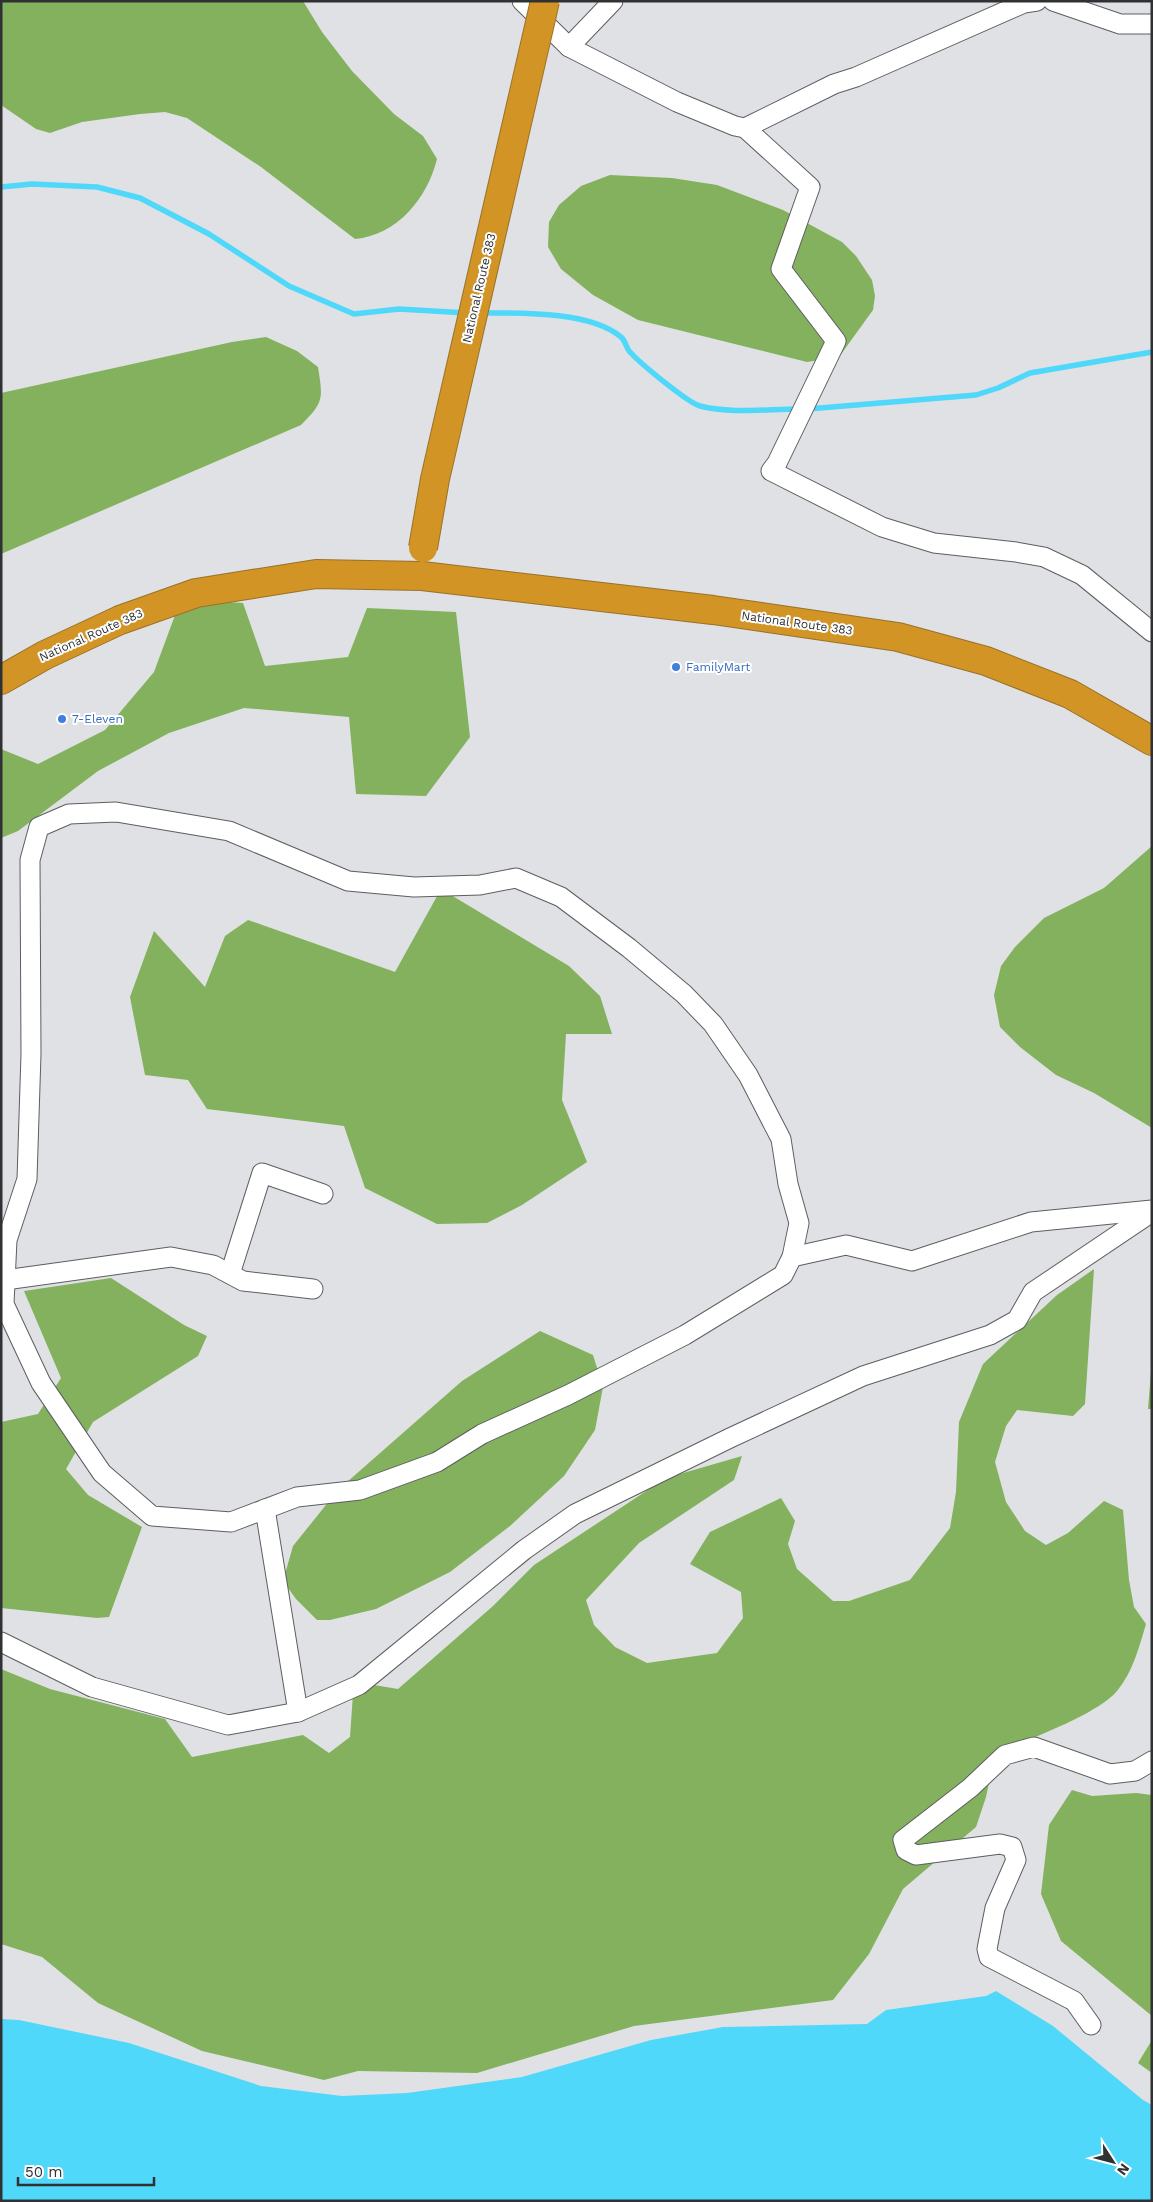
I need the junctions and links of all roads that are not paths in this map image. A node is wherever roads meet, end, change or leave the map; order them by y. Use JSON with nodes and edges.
{"nodes":[{"id":1,"x":522,"y":1,"type":"edge"},
{"id":2,"x":545,"y":1,"type":"edge"},
{"id":3,"x":613,"y":1,"type":"edge"},
{"id":4,"x":1037,"y":1,"type":"edge"},
{"id":5,"x":1054,"y":1,"type":"edge"},
{"id":6,"x":1152,"y":24,"type":"edge"},
{"id":7,"x":569,"y":47,"type":"junction"},
{"id":8,"x":745,"y":128,"type":"junction"},
{"id":9,"x":422,"y":576,"type":"junction"},
{"id":10,"x":1152,"y":632,"type":"edge"},
{"id":11,"x":1,"y":680,"type":"edge"},
{"id":12,"x":1152,"y":741,"type":"edge"},
{"id":13,"x":323,"y":1194,"type":"dead end"},
{"id":14,"x":1152,"y":1211,"type":"edge"},
{"id":15,"x":5,"y":1233,"type":"edge"},
{"id":16,"x":792,"y":1257,"type":"junction"},
{"id":17,"x":230,"y":1274,"type":"junction"},
{"id":18,"x":5,"y":1280,"type":"junction"},
{"id":19,"x":313,"y":1289,"type":"dead end"},
{"id":20,"x":265,"y":1509,"type":"junction"},
{"id":21,"x":1,"y":1642,"type":"edge"},
{"id":22,"x":298,"y":1712,"type":"junction"},
{"id":23,"x":1152,"y":1761,"type":"edge"},
{"id":24,"x":1091,"y":2025,"type":"dead end"}],
"edges":[{"from":1,"to":7,"type":"street"},
{"from":2,"to":9,"type":"highway","name":"National Route 383","bridge":true},
{"from":3,"to":7,"type":"street"},
{"from":4,"to":8,"type":"street"},
{"from":5,"to":6,"type":"street"},
{"from":7,"to":8,"type":"street"},
{"from":8,"to":10,"type":"street"},
{"from":9,"to":11,"type":"highway","name":"National Route 383"},
{"from":9,"to":12,"type":"highway","name":"National Route 383"},
{"from":13,"to":17,"type":"street"},
{"from":14,"to":16,"type":"street"},
{"from":14,"to":22,"type":"street"},
{"from":15,"to":16,"type":"street"},
{"from":15,"to":18,"type":"street"},
{"from":16,"to":20,"type":"street"},
{"from":17,"to":18,"type":"street"},
{"from":17,"to":19,"type":"street"},
{"from":18,"to":20,"type":"street"},
{"from":20,"to":22,"type":"street"},
{"from":21,"to":22,"type":"street"},
{"from":23,"to":24,"type":"street"}]}
